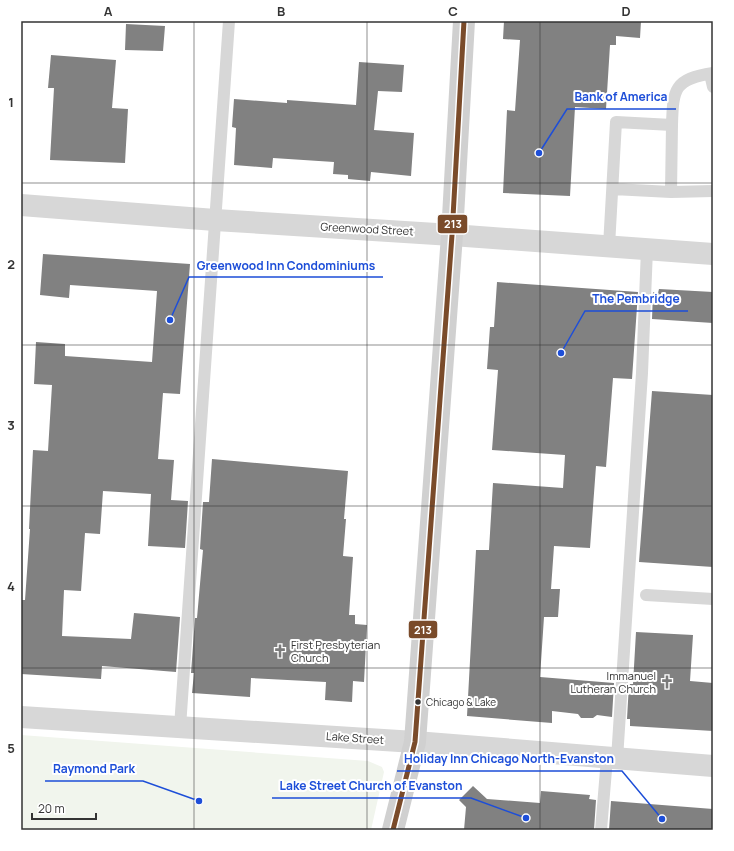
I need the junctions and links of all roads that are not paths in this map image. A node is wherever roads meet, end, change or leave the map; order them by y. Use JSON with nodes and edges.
{"nodes":[{"id":1,"x":229,"y":21,"type":"edge"},
{"id":2,"x":464,"y":21,"type":"edge"},
{"id":3,"x":712,"y":73,"type":"edge"},
{"id":4,"x":713,"y":87,"type":"edge"},
{"id":5,"x":672,"y":124,"type":"junction"},
{"id":6,"x":613,"y":189,"type":"junction"},
{"id":7,"x":713,"y":191,"type":"edge"},
{"id":8,"x":671,"y":192,"type":"junction"},
{"id":9,"x":21,"y":205,"type":"edge"},
{"id":10,"x":215,"y":220,"type":"junction"},
{"id":11,"x":452,"y":235,"type":"junction"},
{"id":12,"x":609,"y":246,"type":"junction"},
{"id":13,"x":647,"y":249,"type":"junction"},
{"id":14,"x":713,"y":254,"type":"edge"},
{"id":15,"x":646,"y":595,"type":"dead end"},
{"id":16,"x":713,"y":599,"type":"edge"},
{"id":17,"x":21,"y":717,"type":"edge"},
{"id":18,"x":180,"y":727,"type":"junction"},
{"id":19,"x":415,"y":742,"type":"junction"},
{"id":20,"x":612,"y":758,"type":"junction"},
{"id":21,"x":713,"y":766,"type":"edge"},
{"id":22,"x":393,"y":830,"type":"edge"},
{"id":23,"x":601,"y":830,"type":"edge"}],
"edges":[{"from":1,"to":10,"type":"lane"},
{"from":2,"to":11,"type":"main road"},
{"from":3,"to":4,"type":"lane"},
{"from":3,"to":5,"type":"lane"},
{"from":5,"to":6,"type":"lane"},
{"from":5,"to":8,"type":"lane"},
{"from":6,"to":8,"type":"lane"},
{"from":6,"to":12,"type":"lane"},
{"from":7,"to":8,"type":"lane"},
{"from":9,"to":10,"type":"street","name":"Greenwood Street"},
{"from":10,"to":11,"type":"street","name":"Greenwood Street"},
{"from":10,"to":18,"type":"lane"},
{"from":11,"to":12,"type":"street","name":"Greenwood Street"},
{"from":11,"to":19,"type":"main road"},
{"from":12,"to":13,"type":"street","name":"Greenwood Street"},
{"from":13,"to":14,"type":"street","name":"Greenwood Street"},
{"from":13,"to":20,"type":"lane"},
{"from":15,"to":16,"type":"lane"},
{"from":17,"to":18,"type":"street","name":"Lake Street"},
{"from":18,"to":19,"type":"street","name":"Lake Street"},
{"from":19,"to":20,"type":"street","name":"Lake Street"},
{"from":19,"to":22,"type":"main road"},
{"from":20,"to":21,"type":"street","name":"Lake Street"},
{"from":20,"to":23,"type":"lane"}]}
